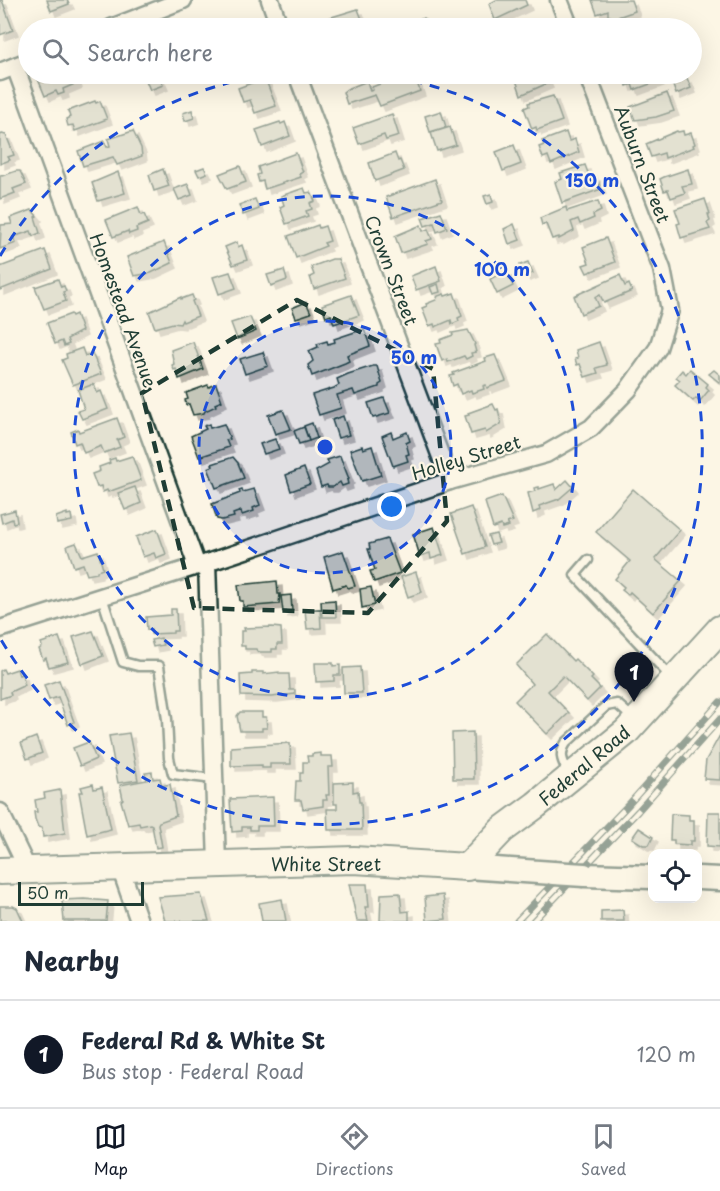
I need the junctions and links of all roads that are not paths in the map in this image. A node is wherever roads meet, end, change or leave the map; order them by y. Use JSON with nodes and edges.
{"nodes":[{"id":1,"x":183,"y":0,"type":"edge"},
{"id":2,"x":270,"y":0,"type":"edge"},
{"id":3,"x":559,"y":0,"type":"edge"},
{"id":4,"x":137,"y":18,"type":"edge"},
{"id":5,"x":276,"y":18,"type":"edge"},
{"id":6,"x":566,"y":18,"type":"edge"},
{"id":7,"x":21,"y":84,"type":"edge"},
{"id":8,"x":301,"y":84,"type":"edge"},
{"id":9,"x":591,"y":84,"type":"edge"},
{"id":10,"x":662,"y":269,"type":"joint"},
{"id":11,"x":450,"y":481,"type":"junction"},
{"id":12,"x":588,"y":560,"type":"dead end"},
{"id":13,"x":202,"y":564,"type":"junction"},
{"id":14,"x":102,"y":597,"type":"junction"},
{"id":15,"x":0,"y":629,"type":"edge"},
{"id":16,"x":720,"y":629,"type":"edge"},
{"id":17,"x":674,"y":680,"type":"junction"},
{"id":18,"x":214,"y":779,"type":"junction"},
{"id":19,"x":0,"y":812,"type":"edge"},
{"id":20,"x":217,"y":864,"type":"junction"},
{"id":21,"x":120,"y":867,"type":"junction"},
{"id":22,"x":467,"y":867,"type":"junction"},
{"id":23,"x":28,"y":870,"type":"junction"},
{"id":24,"x":0,"y":871,"type":"edge"},
{"id":25,"x":648,"y":877,"type":"edge"},
{"id":26,"x":702,"y":878,"type":"edge"},
{"id":27,"x":720,"y":879,"type":"edge"},
{"id":28,"x":139,"y":921,"type":"edge"}],
"edges":[{"from":1,"to":4,"type":"street"},
{"from":2,"to":5,"type":"street"},
{"from":3,"to":6,"type":"street"},
{"from":7,"to":13,"type":"street","name":"Homestead Avenue"},
{"from":8,"to":11,"type":"street","name":"Crown Street"},
{"from":9,"to":10,"type":"street","name":"Auburn Street"},
{"from":10,"to":11,"type":"street","name":"Holley Street"},
{"from":11,"to":13,"type":"street","name":"Holley Street"},
{"from":12,"to":17,"type":"lane"},
{"from":13,"to":14,"type":"street","name":"Holley Street"},
{"from":13,"to":18,"type":"street","name":"Homestead Avenue"},
{"from":14,"to":15,"type":"street","name":"Holley Street"},
{"from":14,"to":18,"type":"lane"},
{"from":16,"to":17,"type":"main road","name":"Federal Road"},
{"from":17,"to":22,"type":"main road","name":"Federal Road"},
{"from":18,"to":20,"type":"street","name":"Homestead Avenue"},
{"from":19,"to":23,"type":"street"},
{"from":20,"to":21,"type":"main road","name":"White Street"},
{"from":20,"to":22,"type":"main road","name":"White Street"},
{"from":21,"to":23,"type":"main road","name":"White Street"},
{"from":21,"to":28,"type":"street"},
{"from":22,"to":25,"type":"main road","name":"White Street","bridge":true},
{"from":23,"to":24,"type":"main road","name":"White Street"},
{"from":26,"to":27,"type":"main road"}]}
